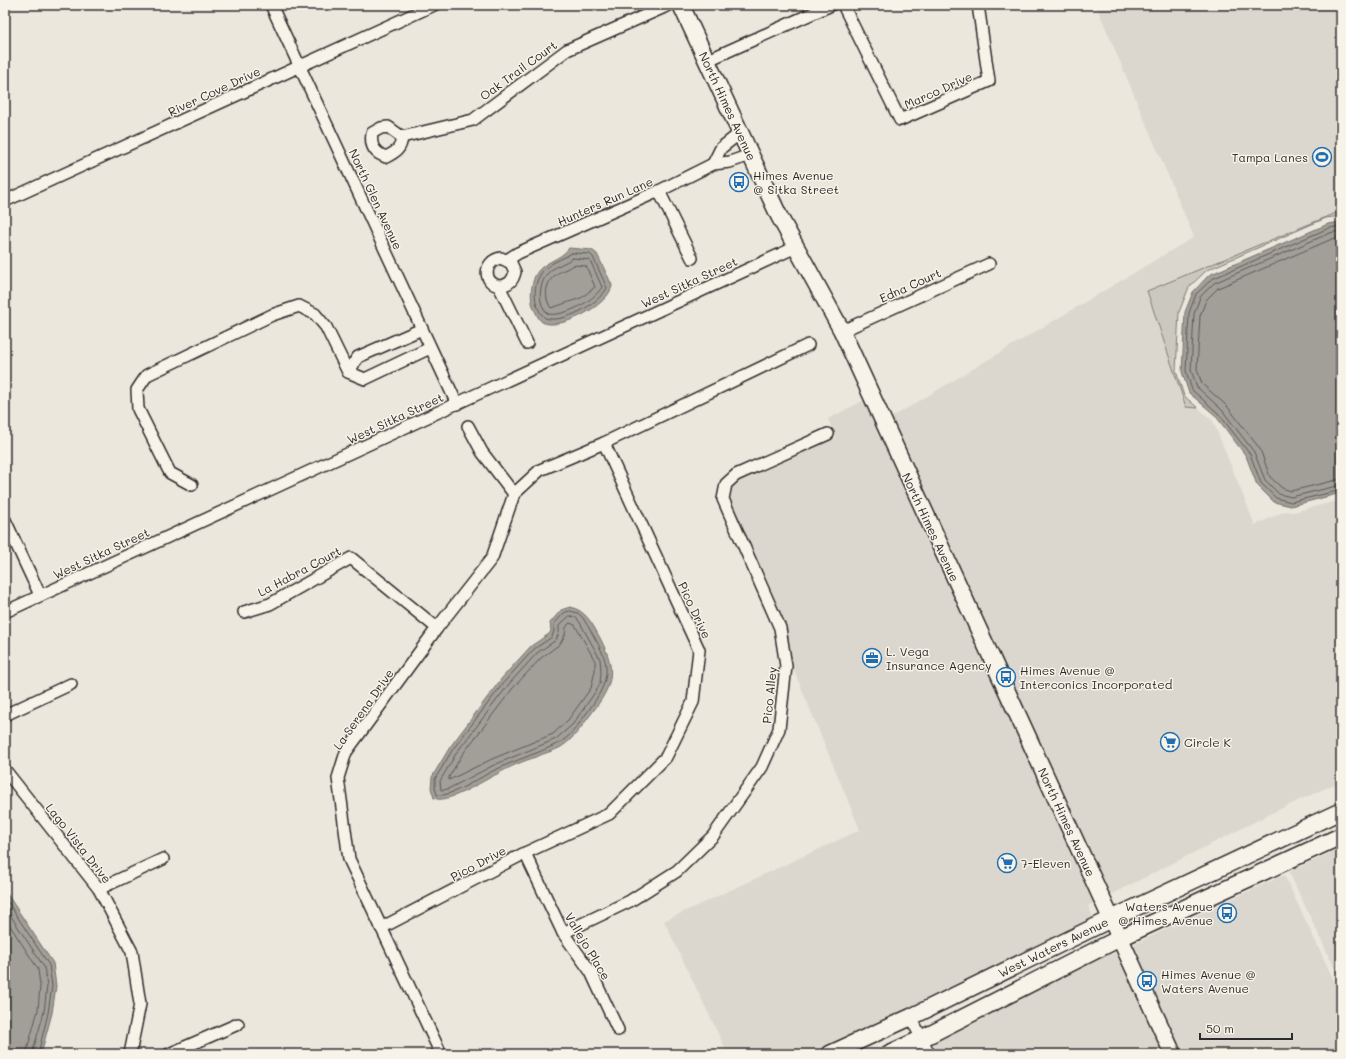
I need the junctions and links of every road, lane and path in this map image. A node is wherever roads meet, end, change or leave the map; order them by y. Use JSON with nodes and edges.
{"nodes":[{"id":1,"x":271,"y":5,"type":"edge"},
{"id":2,"x":434,"y":5,"type":"edge"},
{"id":3,"x":669,"y":5,"type":"edge"},
{"id":4,"x":681,"y":5,"type":"edge"},
{"id":5,"x":831,"y":5,"type":"edge"},
{"id":6,"x":843,"y":5,"type":"edge"},
{"id":7,"x":978,"y":5,"type":"edge"},
{"id":8,"x":706,"y":61,"type":"junction"},
{"id":9,"x":300,"y":66,"type":"junction"},
{"id":10,"x":740,"y":133,"type":"junction"},
{"id":11,"x":402,"y":137,"type":"dead end"},
{"id":12,"x":750,"y":155,"type":"junction"},
{"id":13,"x":714,"y":164,"type":"junction"},
{"id":14,"x":659,"y":191,"type":"junction"},
{"id":15,"x":5,"y":201,"type":"edge"},
{"id":16,"x":796,"y":247,"type":"junction"},
{"id":17,"x":692,"y":258,"type":"dead end"},
{"id":18,"x":507,"y":260,"type":"junction"},
{"id":19,"x":989,"y":264,"type":"dead end"},
{"id":20,"x":499,"y":286,"type":"junction"},
{"id":21,"x":422,"y":329,"type":"junction"},
{"id":22,"x":842,"y":331,"type":"junction"},
{"id":23,"x":527,"y":343,"type":"dead end"},
{"id":24,"x":808,"y":345,"type":"dead end"},
{"id":25,"x":430,"y":348,"type":"junction"},
{"id":26,"x":348,"y":372,"type":"junction"},
{"id":27,"x":457,"y":404,"type":"junction"},
{"id":28,"x":468,"y":426,"type":"dead end"},
{"id":29,"x":828,"y":434,"type":"dead end"},
{"id":30,"x":604,"y":443,"type":"junction"},
{"id":31,"x":192,"y":485,"type":"dead end"},
{"id":32,"x":514,"y":494,"type":"junction"},
{"id":33,"x":5,"y":520,"type":"edge"},
{"id":34,"x":40,"y":595,"type":"junction"},
{"id":35,"x":5,"y":612,"type":"edge"},
{"id":36,"x":244,"y":612,"type":"dead end"},
{"id":37,"x":437,"y":628,"type":"junction"},
{"id":38,"x":71,"y":684,"type":"dead end"},
{"id":39,"x":5,"y":714,"type":"edge"},
{"id":40,"x":5,"y":770,"type":"edge"},
{"id":41,"x":1341,"y":811,"type":"edge"},
{"id":42,"x":1341,"y":836,"type":"edge"},
{"id":43,"x":525,"y":853,"type":"junction"},
{"id":44,"x":163,"y":859,"type":"dead end"},
{"id":45,"x":99,"y":889,"type":"junction"},
{"id":46,"x":1111,"y":918,"type":"junction"},
{"id":47,"x":381,"y":928,"type":"junction"},
{"id":48,"x":563,"y":933,"type":"junction"},
{"id":49,"x":1120,"y":938,"type":"junction"},
{"id":50,"x":911,"y":1018,"type":"junction"},
{"id":51,"x":238,"y":1024,"type":"dead end"},
{"id":52,"x":618,"y":1030,"type":"dead end"},
{"id":53,"x":921,"y":1039,"type":"junction"},
{"id":54,"x":130,"y":1054,"type":"edge"},
{"id":55,"x":169,"y":1054,"type":"edge"},
{"id":56,"x":442,"y":1054,"type":"edge"},
{"id":57,"x":830,"y":1054,"type":"edge"},
{"id":58,"x":888,"y":1054,"type":"edge"},
{"id":59,"x":928,"y":1054,"type":"edge"},
{"id":60,"x":1173,"y":1054,"type":"edge"}],
"edges":[{"from":1,"to":9,"type":"street","name":"North Glen Avenue"},
{"from":2,"to":9,"type":"street","name":"River Cove Drive"},
{"from":3,"to":11,"type":"street","name":"Oak Trail Court"},
{"from":4,"to":8,"type":"street","name":"North Himes Avenue"},
{"from":5,"to":8,"type":"street"},
{"from":6,"to":7,"type":"street","name":"Marco Drive"},
{"from":8,"to":10,"type":"street","name":"North Himes Avenue"},
{"from":9,"to":15,"type":"street","name":"River Cove Drive"},
{"from":9,"to":21,"type":"street","name":"North Glen Avenue"},
{"from":10,"to":12,"type":"street","name":"North Himes Avenue"},
{"from":10,"to":13,"type":"street"},
{"from":12,"to":13,"type":"street","name":"Hunters Run Lane"},
{"from":12,"to":16,"type":"street","name":"North Himes Avenue"},
{"from":13,"to":14,"type":"street","name":"Hunters Run Lane"},
{"from":14,"to":17,"type":"street"},
{"from":14,"to":18,"type":"street","name":"Hunters Run Lane"},
{"from":16,"to":22,"type":"street","name":"North Himes Avenue"},
{"from":16,"to":27,"type":"street","name":"West Sitka Street"},
{"from":18,"to":20,"type":"street"},
{"from":18,"to":20,"type":"street","name":"Hunters Run Lane"},
{"from":19,"to":22,"type":"street","name":"Edna Court"},
{"from":20,"to":23,"type":"street","name":"Hunters Run Lane"},
{"from":21,"to":25,"type":"street","name":"North Glen Avenue"},
{"from":21,"to":26,"type":"street"},
{"from":22,"to":46,"type":"street","name":"North Himes Avenue"},
{"from":24,"to":30,"type":"street"},
{"from":25,"to":26,"type":"street"},
{"from":25,"to":27,"type":"street","name":"North Glen Avenue"},
{"from":26,"to":31,"type":"street"},
{"from":27,"to":34,"type":"street","name":"West Sitka Street"},
{"from":28,"to":32,"type":"street"},
{"from":29,"to":48,"type":"street","name":"Pico Alley"},
{"from":30,"to":32,"type":"street","name":"La Serena Drive"},
{"from":30,"to":43,"type":"street","name":"Pico Drive"},
{"from":32,"to":37,"type":"street","name":"La Serena Drive"},
{"from":33,"to":34,"type":"street"},
{"from":34,"to":35,"type":"street","name":"West Sitka Street"},
{"from":36,"to":37,"type":"street","name":"La Habra Court"},
{"from":37,"to":47,"type":"street","name":"La Serena Drive"},
{"from":38,"to":39,"type":"street"},
{"from":40,"to":45,"type":"street","name":"Lago Vista Drive"},
{"from":41,"to":46,"type":"street","name":"West Waters Avenue"},
{"from":42,"to":49,"type":"street","name":"West Waters Avenue"},
{"from":43,"to":47,"type":"street","name":"Pico Drive"},
{"from":43,"to":48,"type":"street","name":"Vallejo Place"},
{"from":44,"to":45,"type":"street"},
{"from":45,"to":54,"type":"street","name":"Lago Vista Drive"},
{"from":46,"to":49,"type":"street","name":"North Himes Avenue"},
{"from":46,"to":50,"type":"street","name":"West Waters Avenue"},
{"from":47,"to":56,"type":"street","name":"La Serena Drive"},
{"from":48,"to":52,"type":"street","name":"Vallejo Place"},
{"from":49,"to":53,"type":"street","name":"West Waters Avenue"},
{"from":49,"to":60,"type":"street","name":"North Himes Avenue"},
{"from":50,"to":53,"type":"street"},
{"from":50,"to":57,"type":"street","name":"West Waters Avenue"},
{"from":51,"to":55,"type":"street"},
{"from":53,"to":58,"type":"street","name":"West Waters Avenue"},
{"from":53,"to":59,"type":"street"}]}
